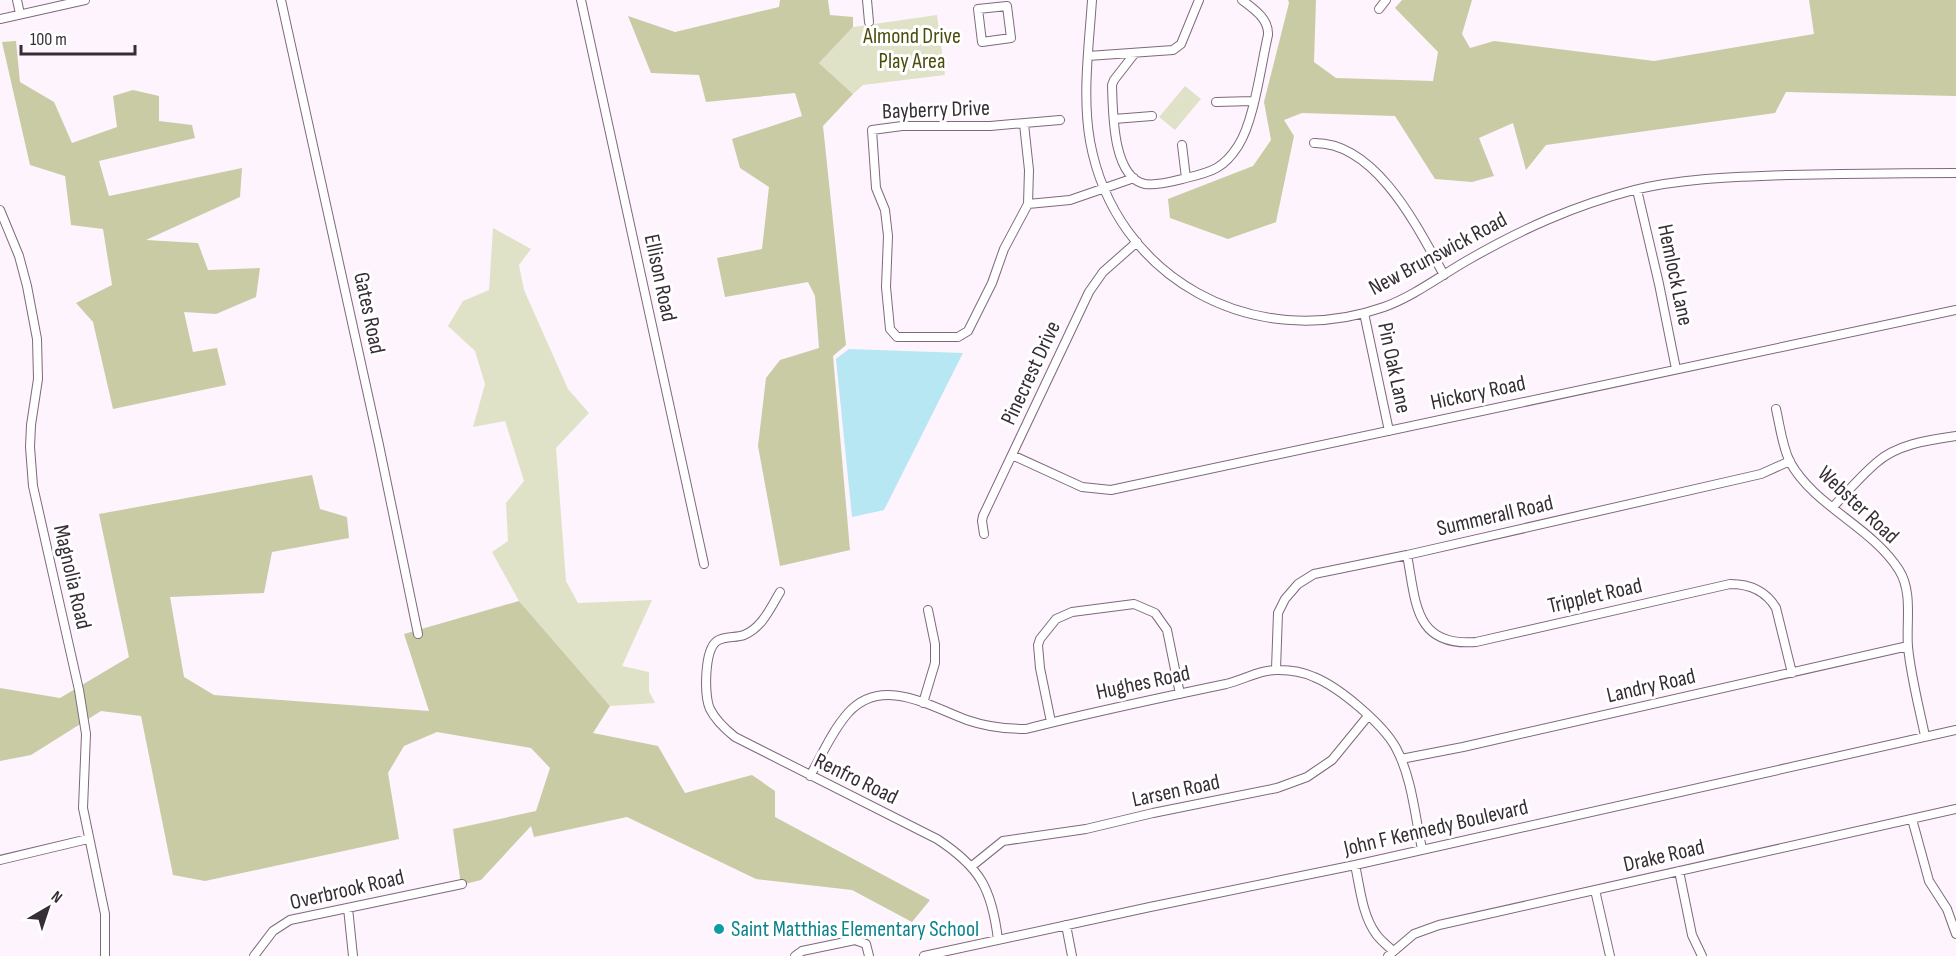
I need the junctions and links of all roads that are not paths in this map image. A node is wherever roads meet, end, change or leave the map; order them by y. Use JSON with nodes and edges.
{"nodes":[{"id":1,"x":17,"y":0,"type":"edge"},
{"id":2,"x":86,"y":0,"type":"edge"},
{"id":3,"x":281,"y":0,"type":"edge"},
{"id":4,"x":581,"y":0,"type":"edge"},
{"id":5,"x":867,"y":0,"type":"edge"},
{"id":6,"x":1092,"y":0,"type":"edge"},
{"id":7,"x":1199,"y":0,"type":"edge"},
{"id":8,"x":1242,"y":0,"type":"edge"},
{"id":9,"x":1386,"y":0,"type":"edge"},
{"id":10,"x":997,"y":3,"type":"edge"},
{"id":11,"x":1379,"y":9,"type":"dead end"},
{"id":12,"x":20,"y":15,"type":"junction"},
{"id":13,"x":0,"y":19,"type":"edge"},
{"id":14,"x":869,"y":22,"type":"dead end"},
{"id":15,"x":1135,"y":53,"type":"junction"},
{"id":16,"x":1088,"y":56,"type":"junction"},
{"id":17,"x":1253,"y":101,"type":"junction"},
{"id":18,"x":1216,"y":102,"type":"dead end"},
{"id":19,"x":1152,"y":116,"type":"dead end"},
{"id":20,"x":1114,"y":119,"type":"junction"},
{"id":21,"x":1060,"y":120,"type":"dead end"},
{"id":22,"x":1023,"y":124,"type":"junction"},
{"id":23,"x":1314,"y":143,"type":"dead end"},
{"id":24,"x":1182,"y":145,"type":"dead end"},
{"id":25,"x":1956,"y":172,"type":"edge"},
{"id":26,"x":1134,"y":178,"type":"junction"},
{"id":27,"x":1186,"y":178,"type":"junction"},
{"id":28,"x":1104,"y":188,"type":"junction"},
{"id":29,"x":1637,"y":190,"type":"junction"},
{"id":30,"x":1028,"y":204,"type":"junction"},
{"id":31,"x":0,"y":210,"type":"edge"},
{"id":32,"x":1137,"y":242,"type":"junction"},
{"id":33,"x":1444,"y":275,"type":"junction"},
{"id":34,"x":1956,"y":310,"type":"edge"},
{"id":35,"x":1364,"y":313,"type":"junction"},
{"id":36,"x":1676,"y":369,"type":"junction"},
{"id":37,"x":1776,"y":409,"type":"dead end"},
{"id":38,"x":1389,"y":431,"type":"junction"},
{"id":39,"x":1956,"y":436,"type":"edge"},
{"id":40,"x":1012,"y":455,"type":"junction"},
{"id":41,"x":1790,"y":461,"type":"junction"},
{"id":42,"x":1833,"y":507,"type":"junction"},
{"id":43,"x":984,"y":534,"type":"dead end"},
{"id":44,"x":1407,"y":555,"type":"junction"},
{"id":45,"x":704,"y":564,"type":"dead end"},
{"id":46,"x":780,"y":592,"type":"dead end"},
{"id":47,"x":928,"y":610,"type":"dead end"},
{"id":48,"x":418,"y":634,"type":"dead end"},
{"id":49,"x":1908,"y":646,"type":"junction"},
{"id":50,"x":1276,"y":669,"type":"junction"},
{"id":51,"x":1792,"y":673,"type":"junction"},
{"id":52,"x":1179,"y":693,"type":"junction"},
{"id":53,"x":923,"y":703,"type":"junction"},
{"id":54,"x":1368,"y":716,"type":"junction"},
{"id":55,"x":1051,"y":722,"type":"junction"},
{"id":56,"x":1956,"y":729,"type":"edge"},
{"id":57,"x":1925,"y":736,"type":"junction"},
{"id":58,"x":1401,"y":759,"type":"junction"},
{"id":59,"x":810,"y":776,"type":"junction"},
{"id":60,"x":1956,"y":809,"type":"edge"},
{"id":61,"x":1912,"y":819,"type":"junction"},
{"id":62,"x":88,"y":839,"type":"junction"},
{"id":63,"x":1422,"y":849,"type":"junction"},
{"id":64,"x":0,"y":860,"type":"edge"},
{"id":65,"x":1355,"y":865,"type":"junction"},
{"id":66,"x":972,"y":866,"type":"junction"},
{"id":67,"x":1679,"y":871,"type":"junction"},
{"id":68,"x":462,"y":884,"type":"dead end"},
{"id":69,"x":1595,"y":890,"type":"junction"},
{"id":70,"x":348,"y":908,"type":"junction"},
{"id":71,"x":1066,"y":925,"type":"junction"},
{"id":72,"x":1956,"y":934,"type":"edge"},
{"id":73,"x":998,"y":940,"type":"junction"},
{"id":74,"x":1390,"y":953,"type":"edge"},
{"id":75,"x":105,"y":956,"type":"edge"},
{"id":76,"x":254,"y":956,"type":"edge"},
{"id":77,"x":353,"y":956,"type":"edge"},
{"id":78,"x":795,"y":956,"type":"edge"},
{"id":79,"x":869,"y":956,"type":"edge"},
{"id":80,"x":924,"y":956,"type":"edge"},
{"id":81,"x":1072,"y":956,"type":"edge"},
{"id":82,"x":1610,"y":956,"type":"edge"},
{"id":83,"x":1702,"y":956,"type":"edge"}],
"edges":[{"from":1,"to":12,"type":"street"},
{"from":2,"to":12,"type":"street"},
{"from":3,"to":48,"type":"street","name":"Gates Road"},
{"from":4,"to":45,"type":"street","name":"Ellison Road"},
{"from":5,"to":14,"type":"street"},
{"from":6,"to":16,"type":"street","name":"New Brunswick Road"},
{"from":7,"to":15,"type":"street"},
{"from":8,"to":17,"type":"street"},
{"from":9,"to":11,"type":"street"},
{"from":10,"to":10,"type":"street"},
{"from":12,"to":13,"type":"street"},
{"from":15,"to":16,"type":"street"},
{"from":15,"to":20,"type":"street"},
{"from":16,"to":28,"type":"street","name":"New Brunswick Road"},
{"from":17,"to":18,"type":"street"},
{"from":17,"to":27,"type":"street"},
{"from":19,"to":20,"type":"street"},
{"from":20,"to":26,"type":"street"},
{"from":21,"to":22,"type":"street"},
{"from":22,"to":30,"type":"street","name":"Bayberry Drive"},
{"from":22,"to":30,"type":"street","name":"Bayberry Drive"},
{"from":23,"to":33,"type":"street"},
{"from":24,"to":27,"type":"street"},
{"from":25,"to":29,"type":"street","name":"New Brunswick Road"},
{"from":26,"to":27,"type":"street"},
{"from":26,"to":28,"type":"street"},
{"from":28,"to":30,"type":"street"},
{"from":28,"to":32,"type":"street","name":"New Brunswick Road"},
{"from":29,"to":33,"type":"street","name":"New Brunswick Road"},
{"from":29,"to":36,"type":"street","name":"Hemlock Lane"},
{"from":31,"to":62,"type":"street","name":"Magnolia Road"},
{"from":32,"to":35,"type":"street","name":"New Brunswick Road"},
{"from":32,"to":40,"type":"street","name":"Pinecrest Drive"},
{"from":33,"to":35,"type":"street","name":"New Brunswick Road"},
{"from":34,"to":36,"type":"street","name":"Hickory Road"},
{"from":35,"to":38,"type":"street","name":"Pin Oak Lane"},
{"from":36,"to":38,"type":"street","name":"Hickory Road"},
{"from":37,"to":41,"type":"street","name":"Webster Road"},
{"from":38,"to":40,"type":"street","name":"Hickory Road"},
{"from":39,"to":42,"type":"street"},
{"from":40,"to":43,"type":"street","name":"Pinecrest Drive"},
{"from":41,"to":42,"type":"street","name":"Webster Road"},
{"from":41,"to":44,"type":"street","name":"Summerall Road"},
{"from":42,"to":49,"type":"street","name":"Webster Road"},
{"from":44,"to":50,"type":"street","name":"Summerall Road"},
{"from":44,"to":51,"type":"street","name":"Tripplet Road"},
{"from":46,"to":59,"type":"street","name":"Renfro Road"},
{"from":47,"to":53,"type":"street"},
{"from":49,"to":51,"type":"street","name":"Landry Road"},
{"from":49,"to":57,"type":"street","name":"Webster Road"},
{"from":50,"to":52,"type":"street","name":"Hughes Road"},
{"from":50,"to":54,"type":"street","name":"Hughes Road"},
{"from":51,"to":58,"type":"street","name":"Landry Road"},
{"from":52,"to":55,"type":"street","name":"Hughes Road"},
{"from":52,"to":55,"type":"street"},
{"from":53,"to":55,"type":"street","name":"Hughes Road"},
{"from":53,"to":59,"type":"street","name":"Hughes Road"},
{"from":54,"to":58,"type":"street","name":"Hughes Road"},
{"from":54,"to":66,"type":"street","name":"Larsen Road"},
{"from":56,"to":57,"type":"street","name":"John F Kennedy Boulevard"},
{"from":57,"to":63,"type":"street","name":"John F Kennedy Boulevard"},
{"from":58,"to":63,"type":"street","name":"Hughes Road"},
{"from":59,"to":66,"type":"street","name":"Renfro Road"},
{"from":60,"to":61,"type":"street","name":"Drake Road"},
{"from":61,"to":67,"type":"street","name":"Drake Road"},
{"from":61,"to":72,"type":"street"},
{"from":62,"to":64,"type":"street"},
{"from":62,"to":75,"type":"street","name":"Magnolia Road"},
{"from":63,"to":65,"type":"street","name":"John F Kennedy Boulevard"},
{"from":65,"to":71,"type":"street","name":"John F Kennedy Boulevard"},
{"from":65,"to":74,"type":"street"},
{"from":66,"to":73,"type":"street","name":"Renfro Road"},
{"from":67,"to":69,"type":"street","name":"Drake Road"},
{"from":67,"to":83,"type":"street"},
{"from":68,"to":70,"type":"street","name":"Overbrook Road"},
{"from":69,"to":74,"type":"street","name":"Drake Road"},
{"from":69,"to":82,"type":"street"},
{"from":70,"to":76,"type":"street","name":"Overbrook Road"},
{"from":70,"to":77,"type":"street"},
{"from":71,"to":73,"type":"street","name":"John F Kennedy Boulevard"},
{"from":71,"to":81,"type":"street"},
{"from":73,"to":80,"type":"street","name":"John F Kennedy Boulevard"},
{"from":78,"to":79,"type":"street"}]}
